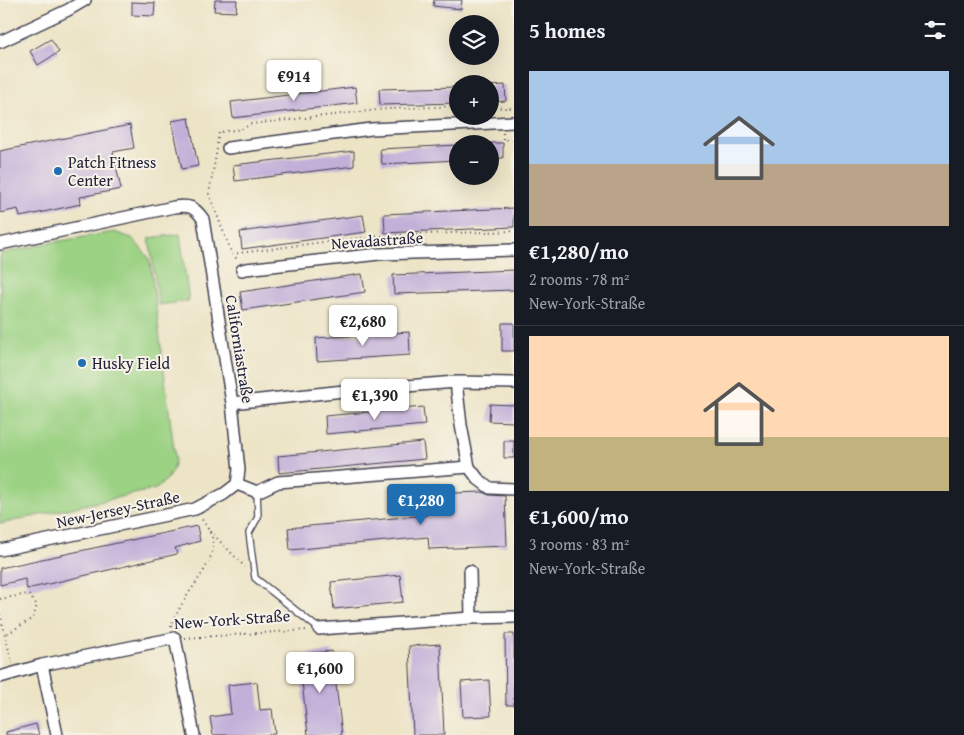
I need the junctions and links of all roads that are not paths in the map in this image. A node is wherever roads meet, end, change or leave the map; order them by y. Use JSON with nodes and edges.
{"nodes":[{"id":1,"x":85,"y":0,"type":"edge"},
{"id":2,"x":0,"y":42,"type":"edge"},
{"id":3,"x":514,"y":122,"type":"edge"},
{"id":4,"x":228,"y":148,"type":"dead end"},
{"id":5,"x":0,"y":244,"type":"edge"},
{"id":6,"x":514,"y":250,"type":"edge"},
{"id":7,"x":244,"y":270,"type":"road end"},
{"id":8,"x":456,"y":382,"type":"junction"},
{"id":9,"x":514,"y":383,"type":"edge"},
{"id":10,"x":232,"y":404,"type":"junction"},
{"id":11,"x":469,"y":467,"type":"junction"},
{"id":12,"x":237,"y":484,"type":"junction"},
{"id":13,"x":514,"y":489,"type":"edge"},
{"id":14,"x":258,"y":492,"type":"junction"},
{"id":15,"x":0,"y":550,"type":"edge"},
{"id":16,"x":470,"y":571,"type":"dead end"},
{"id":17,"x":514,"y":617,"type":"edge"},
{"id":18,"x":471,"y":618,"type":"junction"},
{"id":19,"x":318,"y":629,"type":"joint"},
{"id":20,"x":42,"y":666,"type":"junction"},
{"id":21,"x":0,"y":677,"type":"edge"},
{"id":22,"x":57,"y":735,"type":"edge"},
{"id":23,"x":194,"y":735,"type":"edge"}],
"edges":[{"from":1,"to":2,"type":"street"},
{"from":3,"to":4,"type":"street"},
{"from":5,"to":10,"type":"street","name":"Californiastraße"},
{"from":6,"to":7,"type":"street","name":"Nevadastraße"},
{"from":8,"to":9,"type":"street"},
{"from":8,"to":10,"type":"street"},
{"from":8,"to":11,"type":"street"},
{"from":10,"to":12,"type":"street","name":"Californiastraße"},
{"from":11,"to":13,"type":"street"},
{"from":11,"to":14,"type":"street"},
{"from":12,"to":14,"type":"street"},
{"from":12,"to":15,"type":"street","name":"New-Jersey-Straße"},
{"from":14,"to":19,"type":"lane"},
{"from":16,"to":18,"type":"street"},
{"from":17,"to":18,"type":"street"},
{"from":18,"to":19,"type":"street"},
{"from":20,"to":21,"type":"street","name":"New-York-Straße"},
{"from":20,"to":22,"type":"street"},
{"from":20,"to":23,"type":"street","name":"New-York-Straße"}]}
